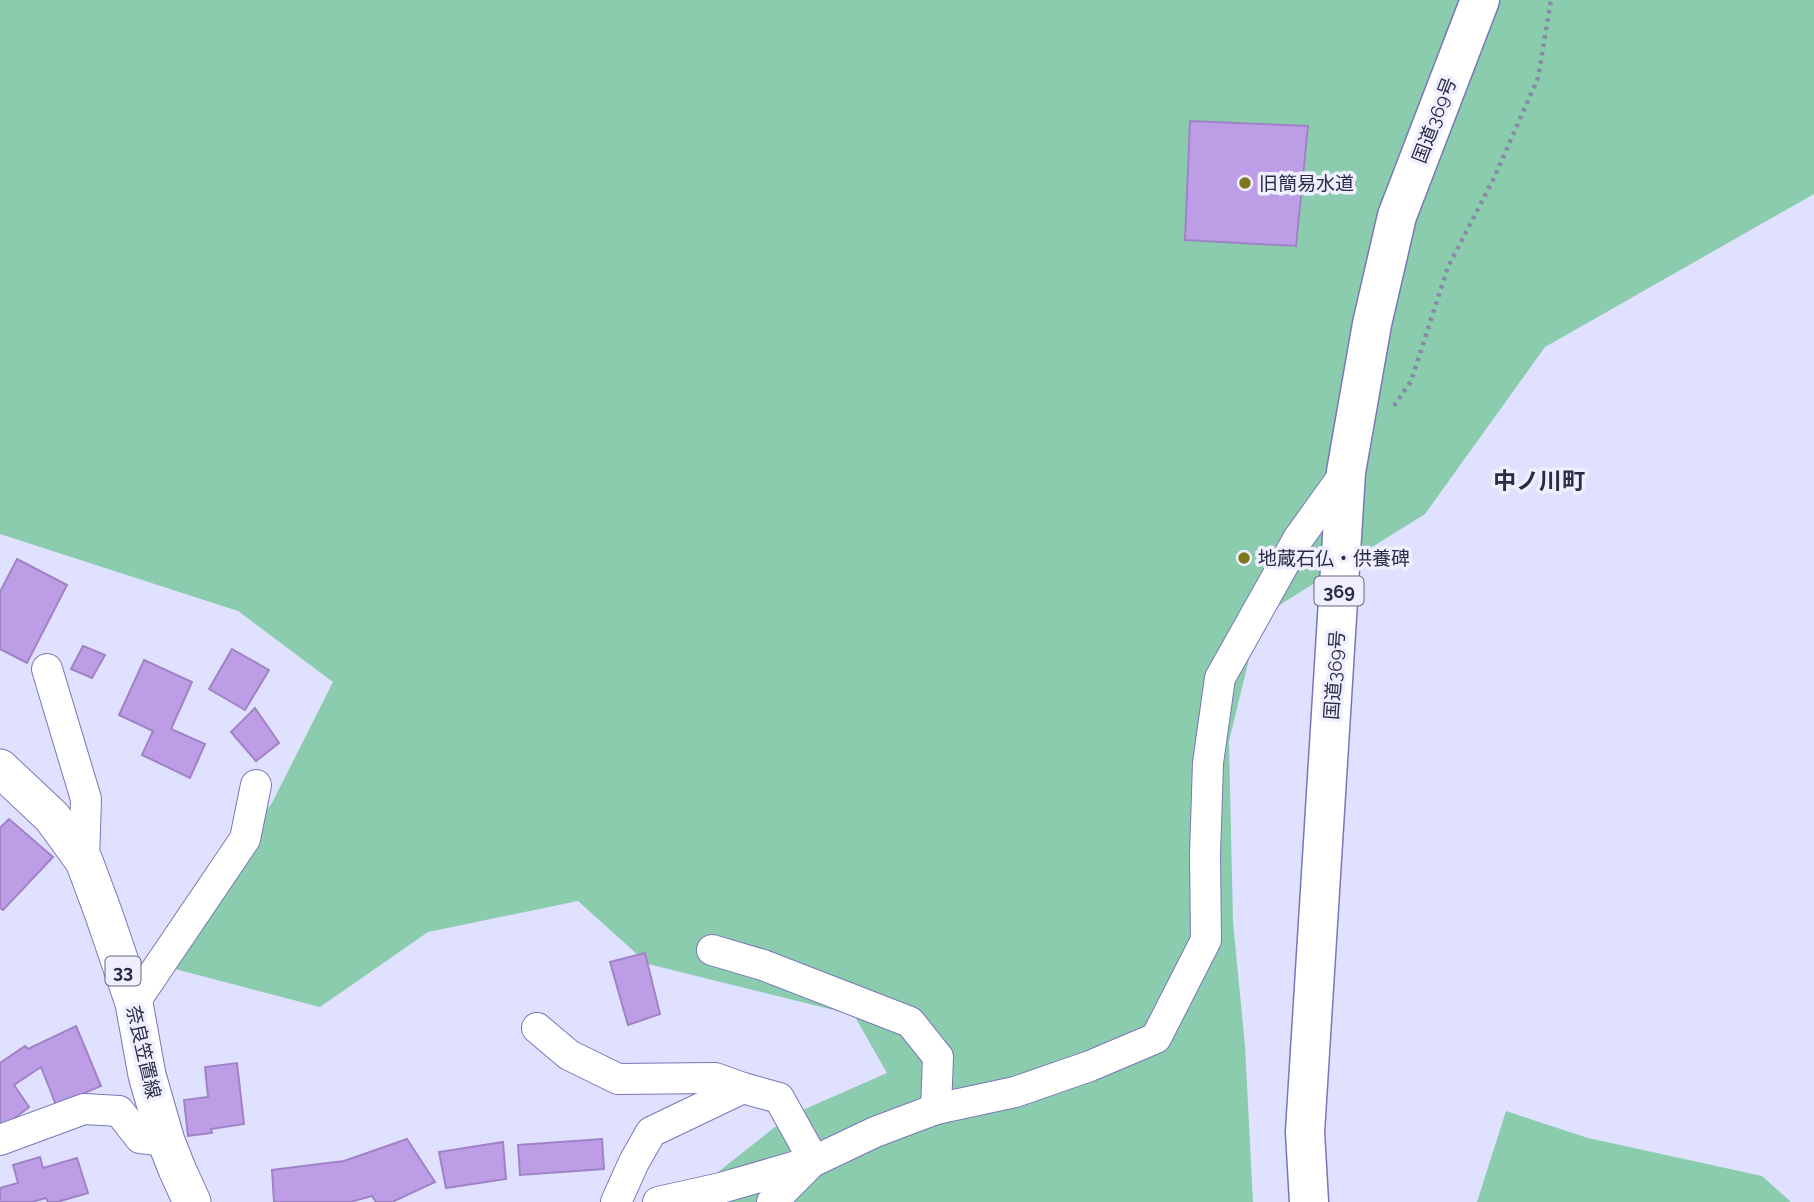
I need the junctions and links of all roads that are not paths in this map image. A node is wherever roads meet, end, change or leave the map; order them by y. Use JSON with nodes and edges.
{"nodes":[{"id":1,"x":1480,"y":0,"type":"edge"},
{"id":2,"x":1346,"y":472,"type":"junction"},
{"id":3,"x":47,"y":669,"type":"dead end"},
{"id":4,"x":0,"y":768,"type":"edge"},
{"id":5,"x":256,"y":785,"type":"dead end"},
{"id":6,"x":84,"y":861,"type":"junction"},
{"id":7,"x":712,"y":950,"type":"dead end"},
{"id":8,"x":134,"y":1003,"type":"junction"},
{"id":9,"x":537,"y":1028,"type":"dead end"},
{"id":10,"x":743,"y":1088,"type":"junction"},
{"id":11,"x":936,"y":1110,"type":"junction"},
{"id":12,"x":0,"y":1140,"type":"edge"},
{"id":13,"x":166,"y":1141,"type":"junction"},
{"id":14,"x":814,"y":1161,"type":"junction"},
{"id":15,"x":192,"y":1202,"type":"edge"},
{"id":16,"x":616,"y":1202,"type":"edge"},
{"id":17,"x":658,"y":1202,"type":"edge"},
{"id":18,"x":772,"y":1202,"type":"edge"},
{"id":19,"x":1309,"y":1202,"type":"edge"}],
"edges":[{"from":1,"to":2,"type":"highway","name":"国道369号","number":"369"},
{"from":2,"to":11,"type":"street"},
{"from":2,"to":19,"type":"highway","name":"国道369号","number":"369"},
{"from":3,"to":6,"type":"street"},
{"from":4,"to":6,"type":"main road","name":"奈良笠置線","number":"33"},
{"from":5,"to":8,"type":"street"},
{"from":6,"to":8,"type":"main road","name":"奈良笠置線","number":"33"},
{"from":7,"to":11,"type":"street"},
{"from":8,"to":13,"type":"main road","name":"奈良笠置線","number":"33"},
{"from":9,"to":10,"type":"street"},
{"from":10,"to":14,"type":"street"},
{"from":10,"to":16,"type":"street"},
{"from":11,"to":14,"type":"street"},
{"from":12,"to":13,"type":"street"},
{"from":13,"to":15,"type":"main road","name":"奈良笠置線","number":"33"},
{"from":14,"to":17,"type":"street"},
{"from":14,"to":18,"type":"street"}]}
